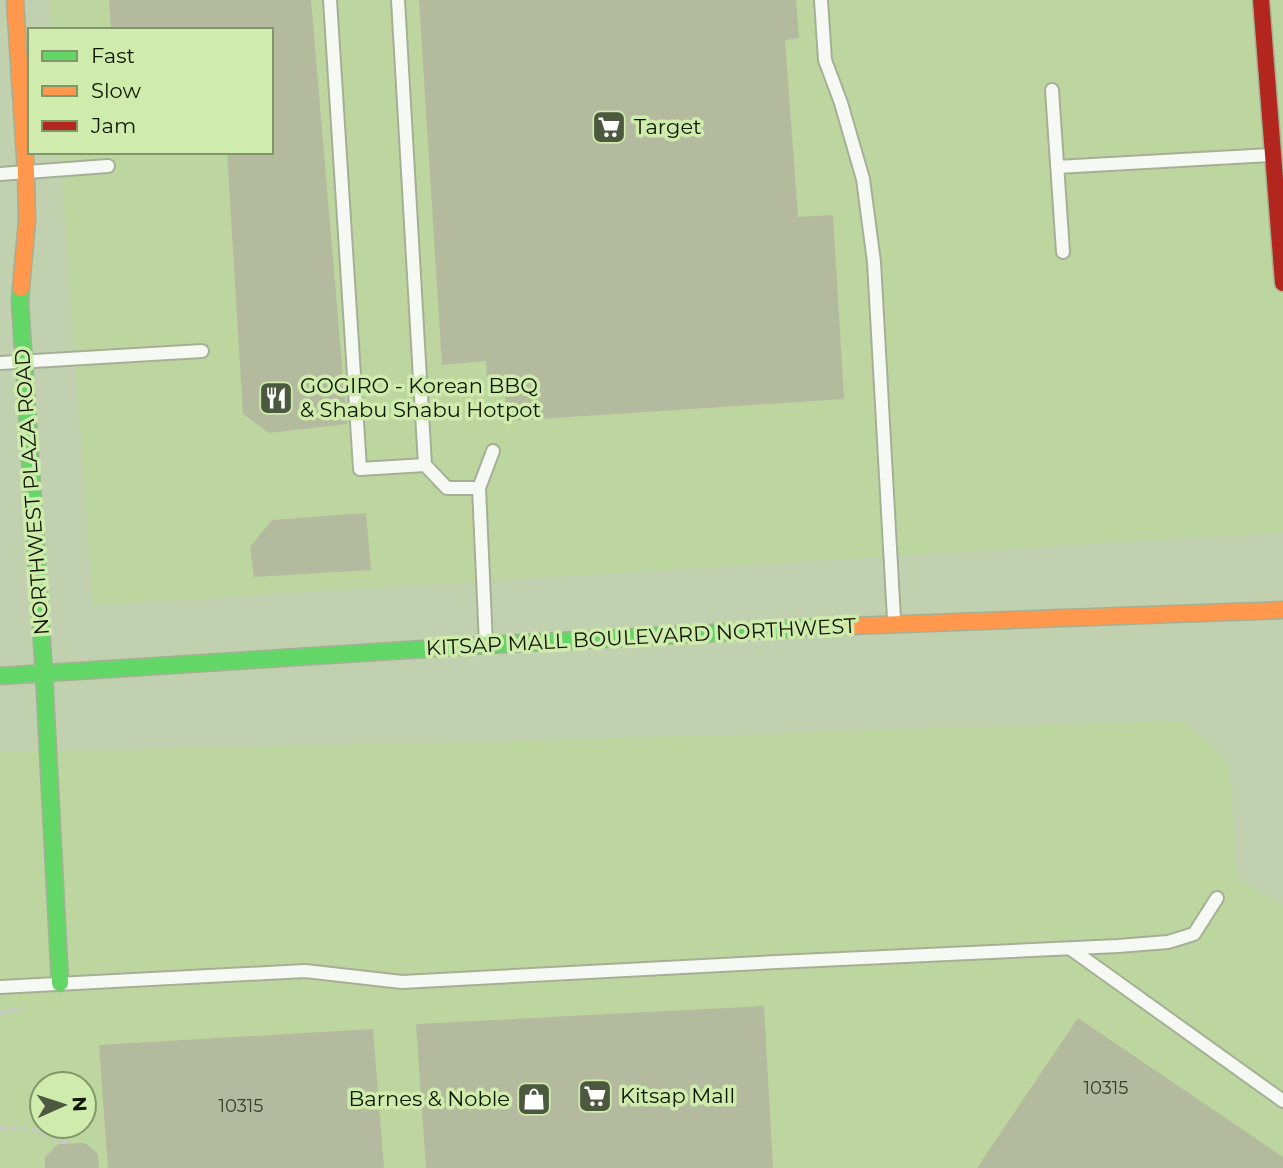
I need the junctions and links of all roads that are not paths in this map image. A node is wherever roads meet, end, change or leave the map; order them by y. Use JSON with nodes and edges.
{"nodes":[{"id":1,"x":15,"y":0,"type":"edge"},
{"id":2,"x":330,"y":0,"type":"edge"},
{"id":3,"x":398,"y":0,"type":"edge"},
{"id":4,"x":821,"y":0,"type":"edge"},
{"id":5,"x":1261,"y":0,"type":"edge"},
{"id":6,"x":1052,"y":90,"type":"dead end"},
{"id":7,"x":1278,"y":154,"type":"edge"},
{"id":8,"x":108,"y":166,"type":"dead end"},
{"id":9,"x":1057,"y":167,"type":"junction"},
{"id":10,"x":26,"y":173,"type":"junction"},
{"id":11,"x":0,"y":174,"type":"edge"},
{"id":12,"x":1063,"y":252,"type":"dead end"},
{"id":13,"x":1283,"y":283,"type":"edge"},
{"id":14,"x":202,"y":351,"type":"dead end"},
{"id":15,"x":23,"y":362,"type":"junction"},
{"id":16,"x":0,"y":363,"type":"edge"},
{"id":17,"x":494,"y":451,"type":"dead end"},
{"id":18,"x":425,"y":465,"type":"junction"},
{"id":19,"x":479,"y":488,"type":"junction"},
{"id":20,"x":1283,"y":610,"type":"edge"},
{"id":21,"x":894,"y":623,"type":"junction"},
{"id":22,"x":486,"y":645,"type":"junction"},
{"id":23,"x":44,"y":674,"type":"junction"},
{"id":24,"x":0,"y":676,"type":"edge"},
{"id":25,"x":1217,"y":898,"type":"dead end"},
{"id":26,"x":1071,"y":948,"type":"junction"},
{"id":27,"x":60,"y":984,"type":"junction"},
{"id":28,"x":0,"y":987,"type":"edge"},
{"id":29,"x":1283,"y":1101,"type":"edge"}],
"edges":[{"from":1,"to":10,"type":"main road","name":"NORTHWEST PLAZA ROAD"},
{"from":2,"to":18,"type":"lane"},
{"from":3,"to":18,"type":"lane"},
{"from":4,"to":21,"type":"lane"},
{"from":5,"to":7,"type":"main road"},
{"from":6,"to":9,"type":"lane"},
{"from":7,"to":9,"type":"lane"},
{"from":7,"to":13,"type":"main road"},
{"from":8,"to":10,"type":"lane"},
{"from":9,"to":12,"type":"lane"},
{"from":10,"to":11,"type":"lane"},
{"from":10,"to":15,"type":"main road","name":"NORTHWEST PLAZA ROAD"},
{"from":14,"to":15,"type":"lane"},
{"from":15,"to":16,"type":"lane"},
{"from":15,"to":23,"type":"main road","name":"NORTHWEST PLAZA ROAD"},
{"from":17,"to":19,"type":"lane"},
{"from":18,"to":19,"type":"lane"},
{"from":19,"to":22,"type":"lane"},
{"from":20,"to":21,"type":"main road","name":"KITSAP MALL BOULEVARD NORTHWEST"},
{"from":21,"to":22,"type":"main road","name":"KITSAP MALL BOULEVARD NORTHWEST"},
{"from":22,"to":23,"type":"main road","name":"KITSAP MALL BOULEVARD NORTHWEST"},
{"from":23,"to":24,"type":"main road","name":"KITSAP MALL BOULEVARD NORTHWEST"},
{"from":23,"to":27,"type":"main road","name":"NORTHWEST PLAZA ROAD"},
{"from":25,"to":26,"type":"lane"},
{"from":26,"to":27,"type":"lane"},
{"from":26,"to":29,"type":"lane"},
{"from":27,"to":28,"type":"lane"}]}
